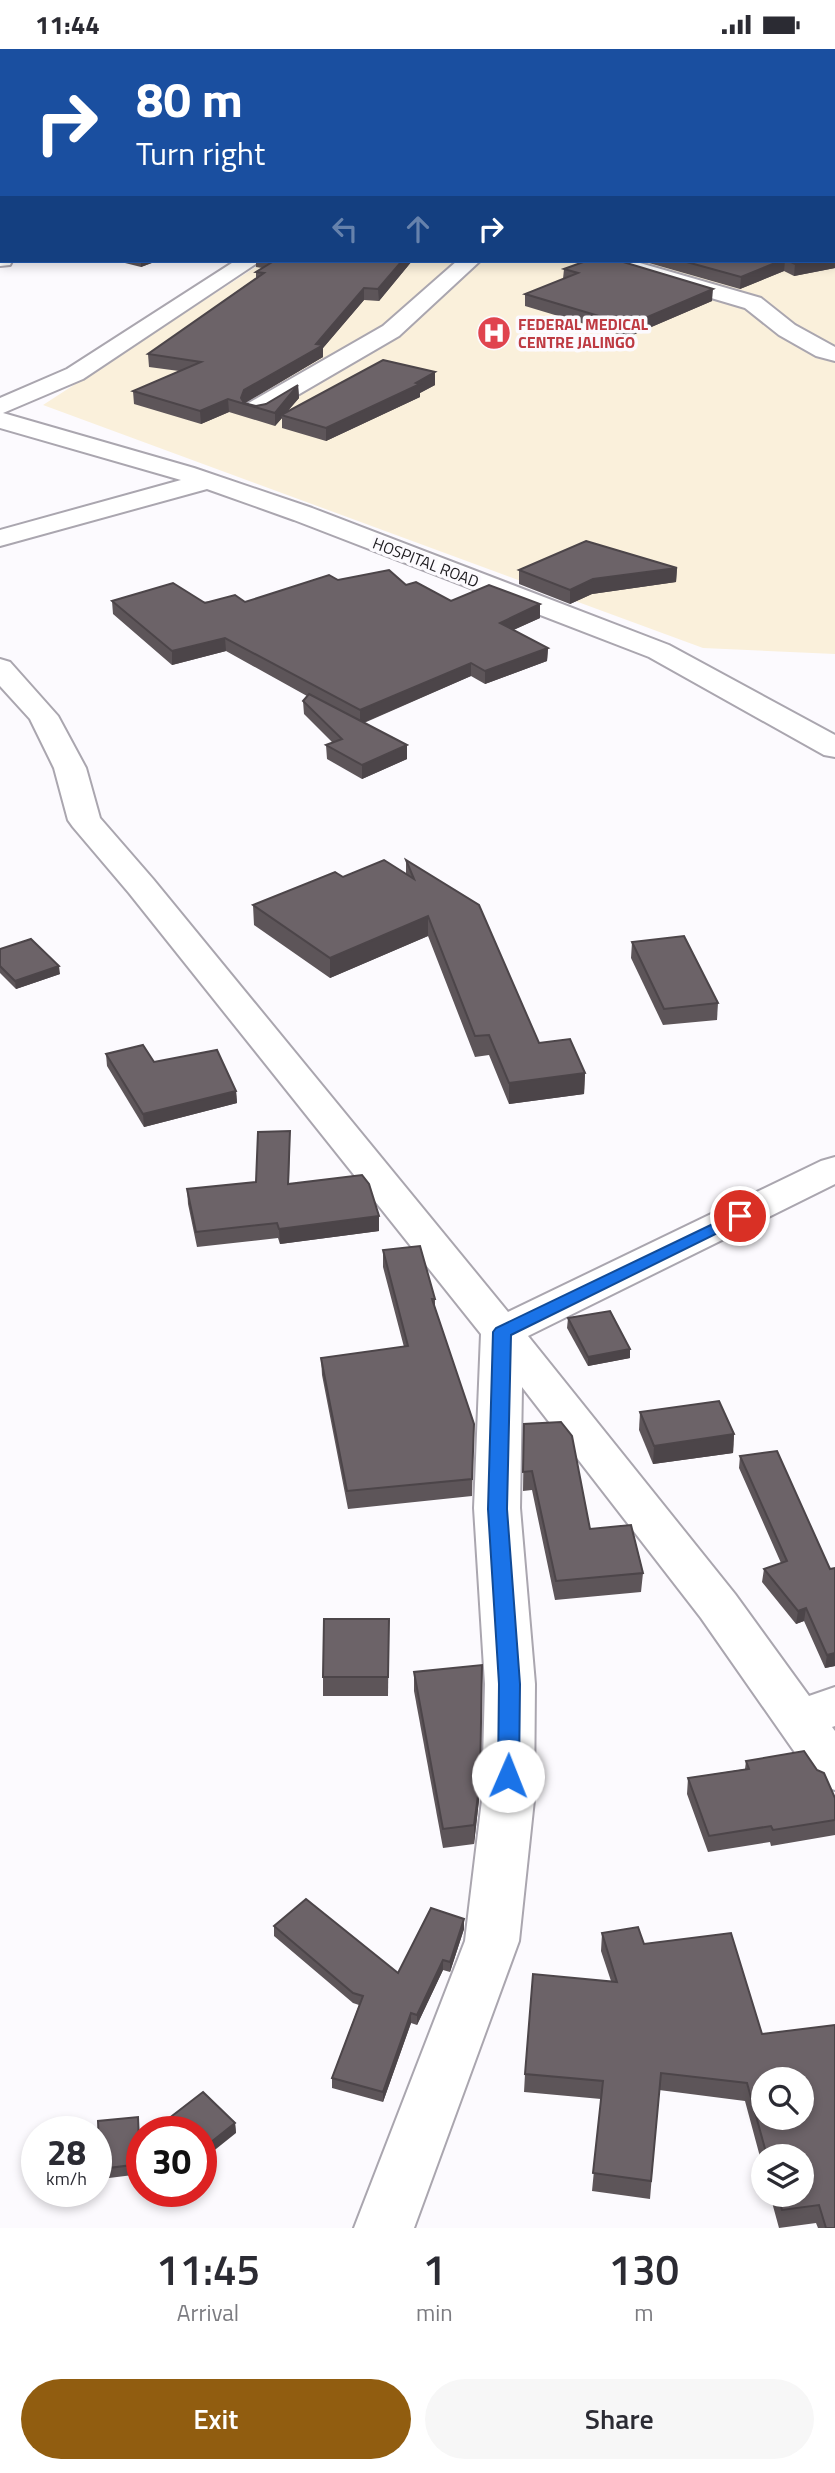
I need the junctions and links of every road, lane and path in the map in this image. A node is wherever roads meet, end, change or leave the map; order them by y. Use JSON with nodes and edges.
{"nodes":[{"id":1,"x":246,"y":263,"type":"edge"},
{"id":2,"x":467,"y":263,"type":"edge"},
{"id":3,"x":618,"y":263,"type":"edge"},
{"id":4,"x":835,"y":354,"type":"edge"},
{"id":5,"x":0,"y":407,"type":"edge"},
{"id":6,"x":256,"y":409,"type":"edge"},
{"id":7,"x":0,"y":419,"type":"edge"},
{"id":8,"x":207,"y":481,"type":"junction"},
{"id":9,"x":0,"y":538,"type":"edge"},
{"id":10,"x":0,"y":668,"type":"edge"},
{"id":11,"x":835,"y":748,"type":"edge"},
{"id":12,"x":835,"y":1169,"type":"edge"},
{"id":13,"x":502,"y":1332,"type":"junction"},
{"id":14,"x":817,"y":1713,"type":"edge"},
{"id":15,"x":835,"y":1770,"type":"edge"},
{"id":16,"x":384,"y":2228,"type":"edge"}],
"edges":[{"from":1,"to":5,"type":"street"},
{"from":2,"to":6,"type":"street"},
{"from":3,"to":4,"type":"street"},
{"from":7,"to":8,"type":"street","name":"HOSPITAL ROAD"},
{"from":8,"to":9,"type":"street"},
{"from":8,"to":11,"type":"street","name":"HOSPITAL ROAD"},
{"from":10,"to":13,"type":"street"},
{"from":12,"to":13,"type":"street"},
{"from":13,"to":14,"type":"street"},
{"from":13,"to":16,"type":"street"},
{"from":14,"to":15,"type":"street"}]}
